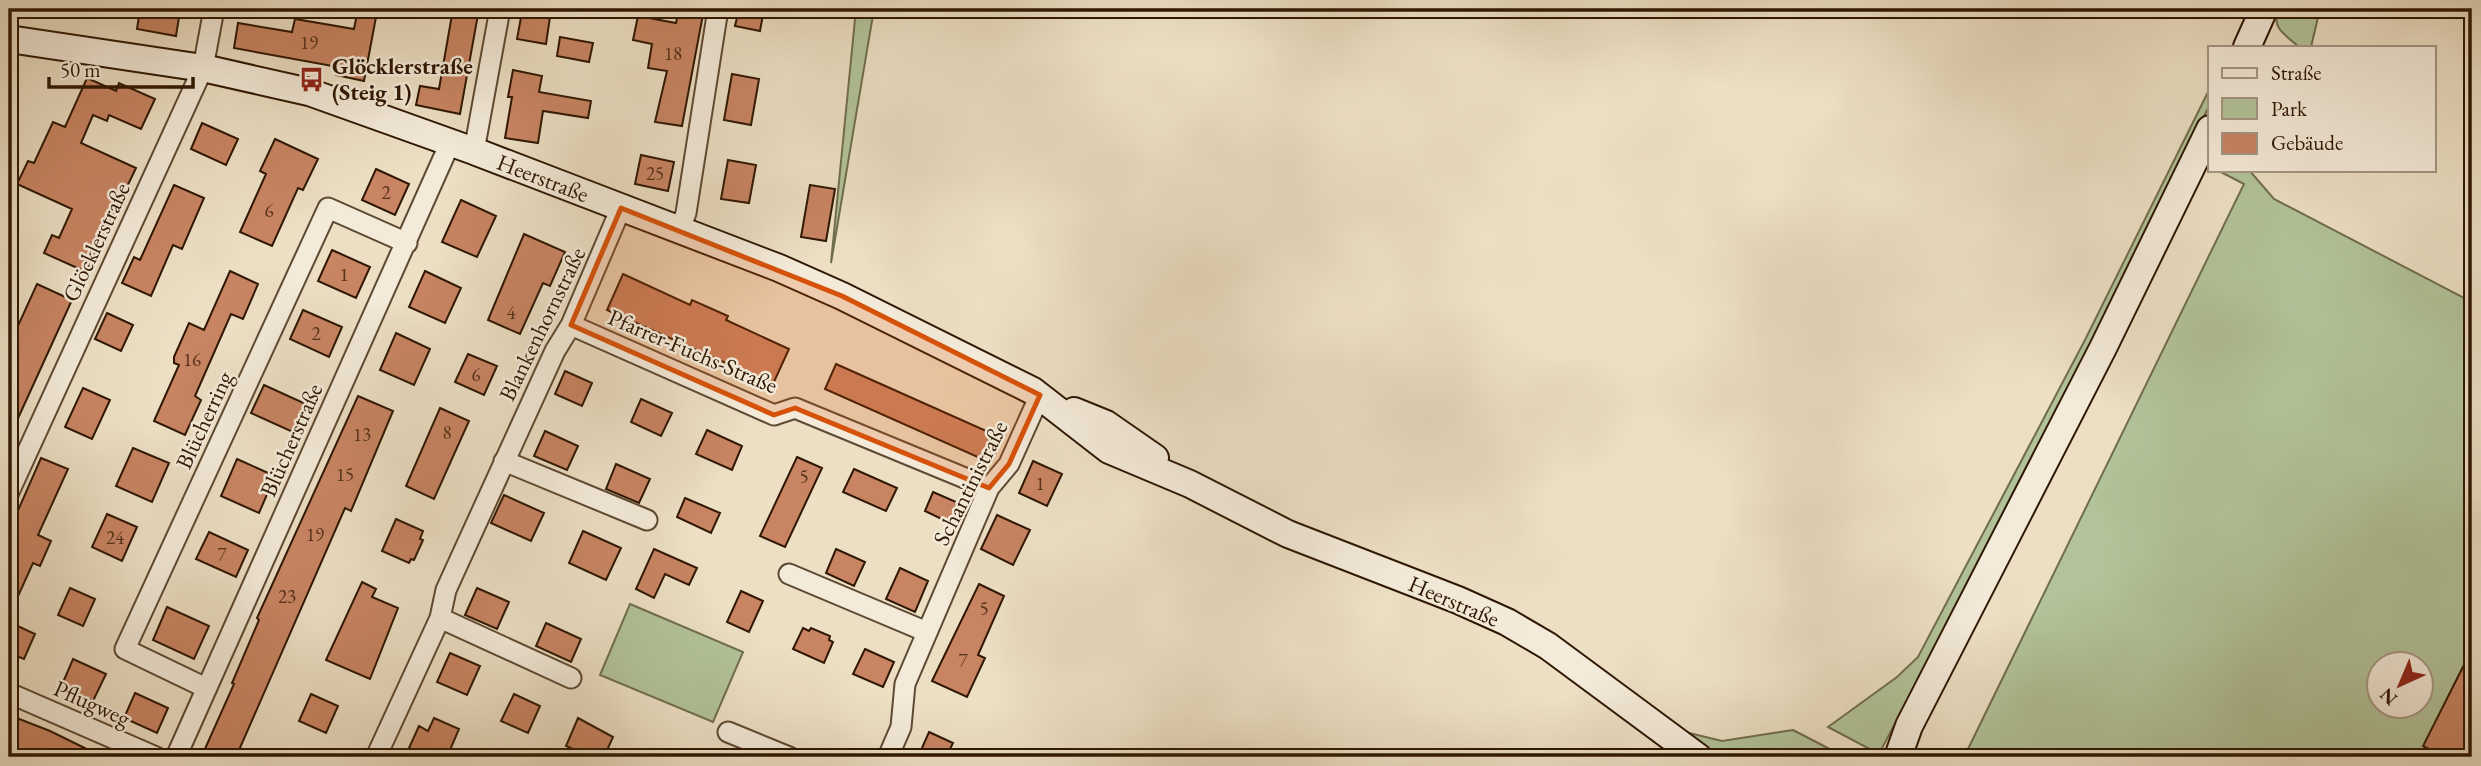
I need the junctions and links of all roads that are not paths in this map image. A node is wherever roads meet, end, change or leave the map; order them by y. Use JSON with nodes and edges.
{"nodes":[{"id":1,"x":214,"y":9,"type":"edge"},
{"id":2,"x":500,"y":9,"type":"edge"},
{"id":3,"x":718,"y":9,"type":"edge"},
{"id":4,"x":2264,"y":9,"type":"edge"},
{"id":5,"x":9,"y":39,"type":"edge"},
{"id":6,"x":2247,"y":46,"type":"edge"},
{"id":7,"x":203,"y":68,"type":"junction"},
{"id":8,"x":2208,"y":133,"type":"edge"},
{"id":9,"x":462,"y":147,"type":"junction"},
{"id":10,"x":621,"y":208,"type":"junction"},
{"id":11,"x":680,"y":229,"type":"junction"},
{"id":12,"x":407,"y":243,"type":"junction"},
{"id":13,"x":571,"y":326,"type":"junction"},
{"id":14,"x":1045,"y":398,"type":"junction"},
{"id":15,"x":504,"y":461,"type":"junction"},
{"id":16,"x":989,"y":488,"type":"junction"},
{"id":17,"x":9,"y":492,"type":"edge"},
{"id":18,"x":647,"y":520,"type":"dead end"},
{"id":19,"x":789,"y":574,"type":"dead end"},
{"id":20,"x":440,"y":618,"type":"junction"},
{"id":21,"x":927,"y":632,"type":"junction"},
{"id":22,"x":571,"y":678,"type":"dead end"},
{"id":23,"x":206,"y":688,"type":"junction"},
{"id":24,"x":9,"y":693,"type":"edge"},
{"id":25,"x":1909,"y":726,"type":"junction"},
{"id":26,"x":728,"y":732,"type":"dead end"},
{"id":27,"x":156,"y":757,"type":"edge"},
{"id":28,"x":176,"y":757,"type":"edge"},
{"id":29,"x":378,"y":757,"type":"edge"},
{"id":30,"x":789,"y":757,"type":"edge"},
{"id":31,"x":888,"y":757,"type":"edge"},
{"id":32,"x":1698,"y":757,"type":"edge"},
{"id":33,"x":1886,"y":757,"type":"edge"},
{"id":34,"x":1898,"y":757,"type":"edge"}],
"edges":[{"from":1,"to":7,"type":"street","name":"Glöcklerstraße"},
{"from":2,"to":9,"type":"street","name":"Blücherstraße"},
{"from":3,"to":11,"type":"street"},
{"from":4,"to":6,"type":"street"},
{"from":5,"to":7,"type":"street","name":"Heerstraße"},
{"from":7,"to":9,"type":"street","name":"Heerstraße"},
{"from":7,"to":17,"type":"street","name":"Glöcklerstraße"},
{"from":8,"to":25,"type":"street"},
{"from":9,"to":10,"type":"street","name":"Heerstraße"},
{"from":9,"to":12,"type":"street","name":"Blücherstraße"},
{"from":10,"to":11,"type":"street","name":"Heerstraße"},
{"from":10,"to":13,"type":"street","name":"Blankenhornstraße"},
{"from":11,"to":14,"type":"street","name":"Heerstraße"},
{"from":12,"to":23,"type":"street","name":"Blücherstraße"},
{"from":12,"to":23,"type":"street","name":"Blücherring"},
{"from":13,"to":15,"type":"street","name":"Blankenhornstraße"},
{"from":13,"to":16,"type":"street","name":"Pfarrer-Fuchs-Straße"},
{"from":14,"to":16,"type":"street","name":"Schantinistraße"},
{"from":14,"to":32,"type":"street","name":"Heerstraße"},
{"from":15,"to":18,"type":"street"},
{"from":15,"to":20,"type":"street","name":"Blankenhornstraße"},
{"from":16,"to":21,"type":"street","name":"Schantinistraße"},
{"from":19,"to":21,"type":"street"},
{"from":20,"to":22,"type":"street"},
{"from":20,"to":29,"type":"street","name":"Blankenhornstraße"},
{"from":21,"to":31,"type":"street","name":"Schantinistraße"},
{"from":23,"to":28,"type":"street","name":"Blücherstraße"},
{"from":24,"to":27,"type":"street","name":"Pflugweg"},
{"from":25,"to":33,"type":"street"},
{"from":25,"to":34,"type":"street"},
{"from":26,"to":30,"type":"street"}]}
